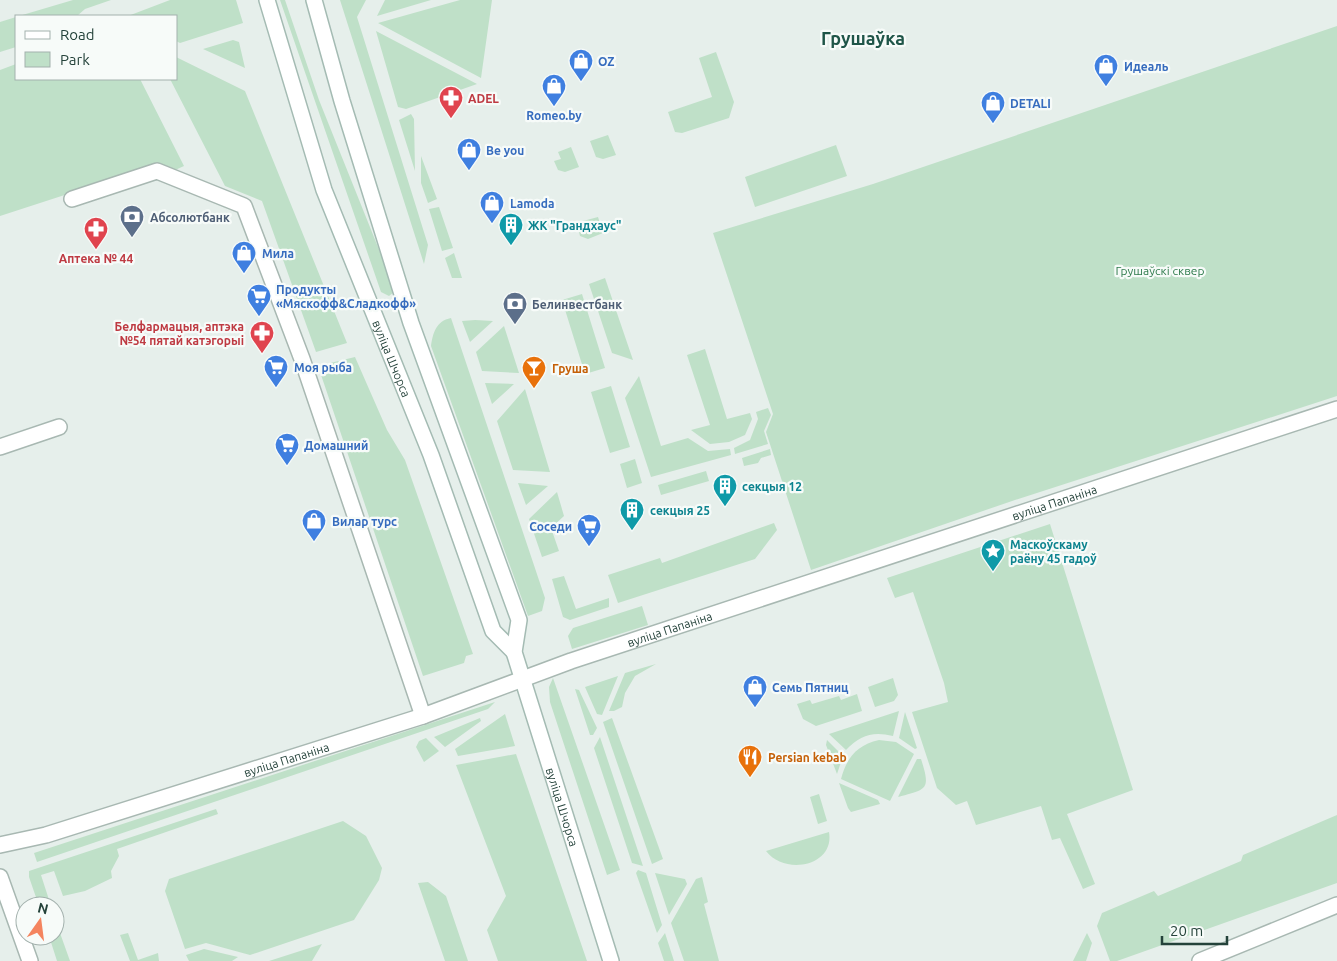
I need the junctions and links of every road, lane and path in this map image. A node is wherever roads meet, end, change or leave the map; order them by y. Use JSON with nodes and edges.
{"nodes":[{"id":1,"x":266,"y":0,"type":"edge"},
{"id":2,"x":314,"y":0,"type":"edge"},
{"id":3,"x":72,"y":199,"type":"dead end"},
{"id":4,"x":1337,"y":409,"type":"edge"},
{"id":5,"x":59,"y":427,"type":"dead end"},
{"id":6,"x":0,"y":446,"type":"edge"},
{"id":7,"x":514,"y":652,"type":"junction"},
{"id":8,"x":522,"y":679,"type":"junction"},
{"id":9,"x":423,"y":716,"type":"junction"},
{"id":10,"x":0,"y":845,"type":"edge"},
{"id":11,"x":0,"y":877,"type":"edge"},
{"id":12,"x":1337,"y":905,"type":"edge"},
{"id":13,"x":30,"y":961,"type":"edge"},
{"id":14,"x":611,"y":961,"type":"edge"},
{"id":15,"x":1200,"y":961,"type":"edge"}],
"edges":[{"from":1,"to":7,"type":"street","name":"вуліца Шчорса"},
{"from":2,"to":7,"type":"street","name":"вуліца Шчорса"},
{"from":3,"to":9,"type":"street"},
{"from":4,"to":8,"type":"street","name":"вуліца Папаніна"},
{"from":5,"to":6,"type":"street"},
{"from":7,"to":8,"type":"street","name":"вуліца Шчорса"},
{"from":8,"to":9,"type":"street","name":"вуліца Папаніна"},
{"from":8,"to":14,"type":"street","name":"вуліца Шчорса"},
{"from":9,"to":10,"type":"street","name":"вуліца Папаніна"},
{"from":11,"to":13,"type":"street"},
{"from":12,"to":15,"type":"street"}]}
